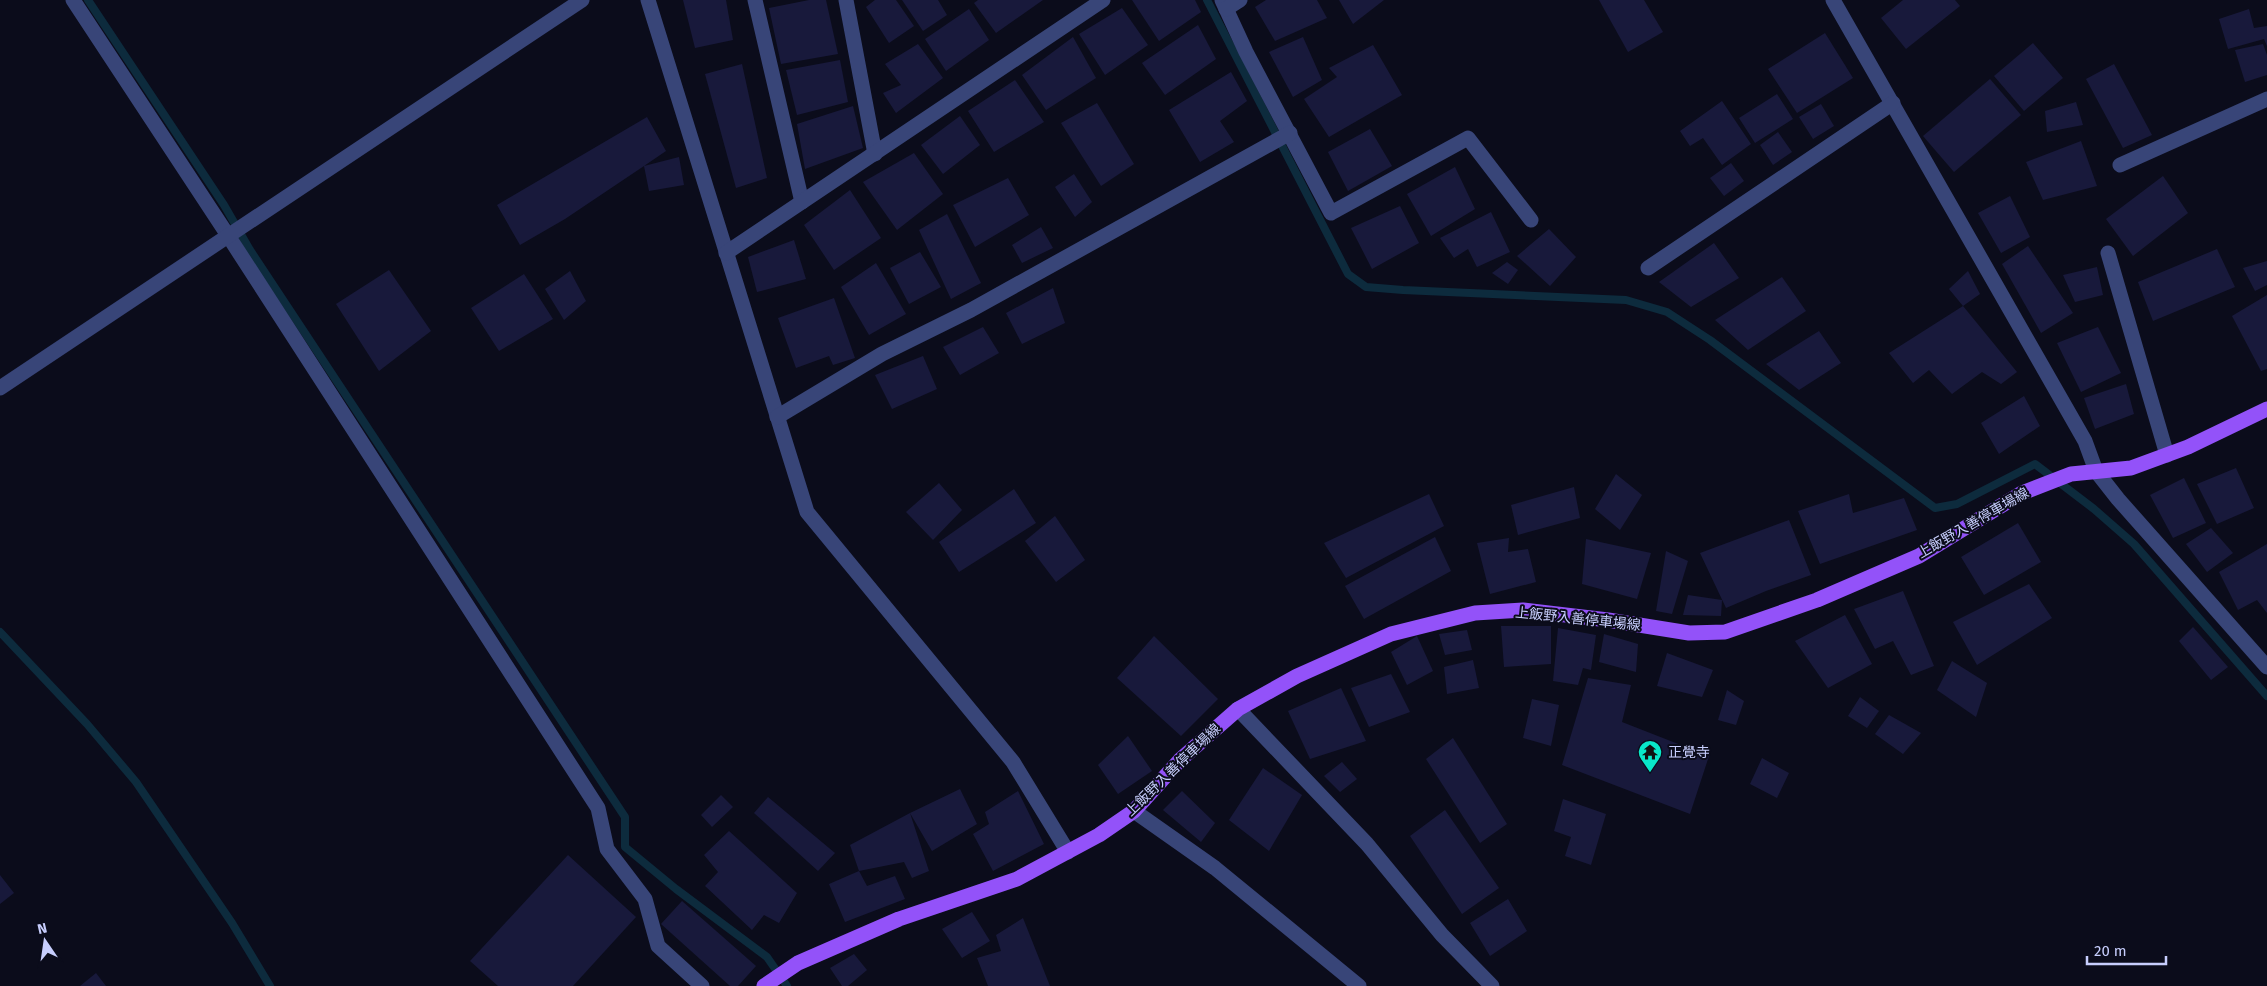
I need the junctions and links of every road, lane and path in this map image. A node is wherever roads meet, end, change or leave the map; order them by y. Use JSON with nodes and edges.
{"nodes":[{"id":1,"x":73,"y":0,"type":"edge"},
{"id":2,"x":582,"y":0,"type":"edge"},
{"id":3,"x":648,"y":0,"type":"edge"},
{"id":4,"x":755,"y":0,"type":"edge"},
{"id":5,"x":846,"y":0,"type":"edge"},
{"id":6,"x":1103,"y":0,"type":"edge"},
{"id":7,"x":1240,"y":0,"type":"edge"},
{"id":8,"x":1833,"y":0,"type":"edge"},
{"id":9,"x":1224,"y":4,"type":"edge"},
{"id":10,"x":2267,"y":99,"type":"edge"},
{"id":11,"x":1893,"y":103,"type":"junction"},
{"id":12,"x":1290,"y":133,"type":"junction"},
{"id":13,"x":874,"y":154,"type":"junction"},
{"id":14,"x":2120,"y":165,"type":"dead end"},
{"id":15,"x":802,"y":202,"type":"junction"},
{"id":16,"x":1531,"y":220,"type":"dead end"},
{"id":17,"x":229,"y":237,"type":"junction"},
{"id":18,"x":726,"y":253,"type":"junction"},
{"id":19,"x":2108,"y":253,"type":"dead end"},
{"id":20,"x":1648,"y":268,"type":"dead end"},
{"id":21,"x":0,"y":388,"type":"edge"},
{"id":22,"x":2267,"y":409,"type":"edge"},
{"id":23,"x":777,"y":417,"type":"junction"},
{"id":24,"x":2168,"y":455,"type":"junction"},
{"id":25,"x":2096,"y":471,"type":"junction"},
{"id":26,"x":2267,"y":667,"type":"edge"},
{"id":27,"x":1238,"y":709,"type":"junction"},
{"id":28,"x":1134,"y":811,"type":"junction"},
{"id":29,"x":1068,"y":852,"type":"junction"},
{"id":30,"x":702,"y":986,"type":"edge"},
{"id":31,"x":764,"y":986,"type":"edge"},
{"id":32,"x":1359,"y":986,"type":"edge"},
{"id":33,"x":1492,"y":986,"type":"edge"}],
"edges":[{"from":1,"to":17,"type":"street"},
{"from":2,"to":17,"type":"street"},
{"from":3,"to":18,"type":"street"},
{"from":4,"to":15,"type":"street"},
{"from":5,"to":13,"type":"street"},
{"from":6,"to":13,"type":"street"},
{"from":7,"to":9,"type":"street"},
{"from":8,"to":11,"type":"street"},
{"from":9,"to":12,"type":"street"},
{"from":10,"to":14,"type":"street"},
{"from":11,"to":20,"type":"street"},
{"from":11,"to":25,"type":"street"},
{"from":12,"to":16,"type":"street"},
{"from":12,"to":23,"type":"street"},
{"from":13,"to":15,"type":"street"},
{"from":15,"to":18,"type":"street"},
{"from":17,"to":21,"type":"street"},
{"from":17,"to":30,"type":"street"},
{"from":18,"to":23,"type":"street"},
{"from":19,"to":24,"type":"street"},
{"from":22,"to":24,"type":"main road","name":"上飯野入善停車場線"},
{"from":23,"to":29,"type":"street"},
{"from":24,"to":25,"type":"main road","name":"上飯野入善停車場線"},
{"from":25,"to":26,"type":"street"},
{"from":25,"to":27,"type":"main road","name":"上飯野入善停車場線"},
{"from":27,"to":28,"type":"main road","name":"上飯野入善停車場線"},
{"from":27,"to":33,"type":"street"},
{"from":28,"to":29,"type":"main road","name":"上飯野入善停車場線"},
{"from":28,"to":32,"type":"street"},
{"from":29,"to":31,"type":"main road","name":"上飯野入善停車場線"}]}
